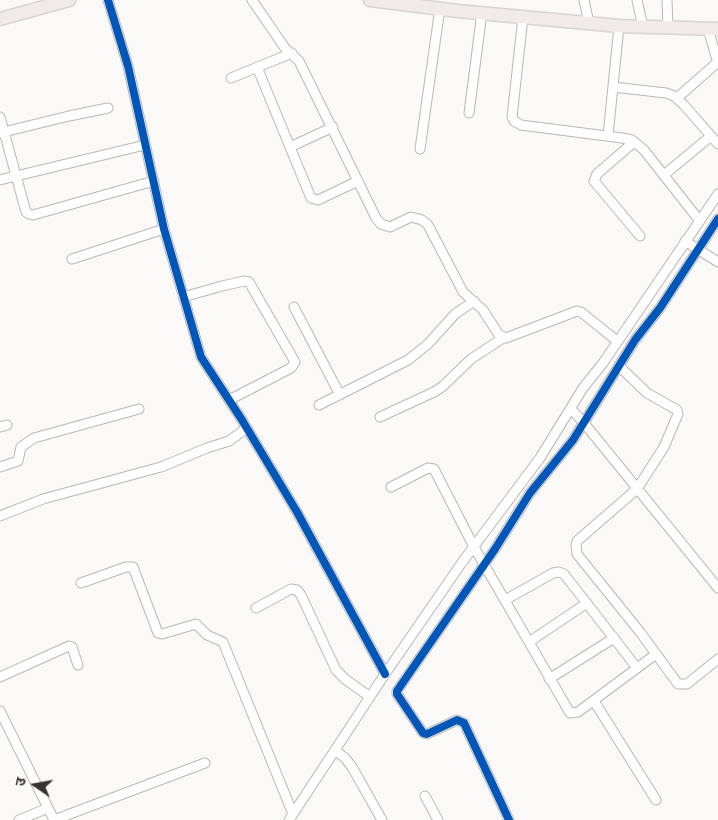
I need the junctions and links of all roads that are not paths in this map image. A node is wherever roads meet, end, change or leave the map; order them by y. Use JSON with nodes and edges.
{"nodes":[{"id":1,"x":69,"y":0,"type":"edge"},
{"id":2,"x":108,"y":0,"type":"edge"},
{"id":3,"x":252,"y":0,"type":"edge"},
{"id":4,"x":374,"y":0,"type":"edge"},
{"id":5,"x":584,"y":0,"type":"edge"},
{"id":6,"x":637,"y":0,"type":"edge"},
{"id":7,"x":667,"y":0,"type":"edge"},
{"id":8,"x":440,"y":8,"type":"junction"},
{"id":9,"x":482,"y":12,"type":"junction"},
{"id":10,"x":523,"y":17,"type":"junction"},
{"id":11,"x":0,"y":19,"type":"edge"},
{"id":12,"x":589,"y":23,"type":"junction"},
{"id":13,"x":619,"y":26,"type":"junction"},
{"id":14,"x":643,"y":27,"type":"junction"},
{"id":15,"x":668,"y":27,"type":"junction"},
{"id":16,"x":713,"y":29,"type":"edge"},
{"id":17,"x":292,"y":53,"type":"junction"},
{"id":18,"x":718,"y":62,"type":"edge"},
{"id":19,"x":257,"y":67,"type":"junction"},
{"id":20,"x":231,"y":78,"type":"dead end"},
{"id":21,"x":613,"y":86,"type":"junction"},
{"id":22,"x":677,"y":98,"type":"junction"},
{"id":23,"x":108,"y":108,"type":"dead end"},
{"id":24,"x":469,"y":113,"type":"dead end"},
{"id":25,"x":0,"y":117,"type":"edge"},
{"id":26,"x":333,"y":127,"type":"junction"},
{"id":27,"x":2,"y":133,"type":"edge"},
{"id":28,"x":608,"y":136,"type":"junction"},
{"id":29,"x":711,"y":136,"type":"junction"},
{"id":30,"x":634,"y":142,"type":"junction"},
{"id":31,"x":718,"y":144,"type":"edge"},
{"id":32,"x":145,"y":145,"type":"junction"},
{"id":33,"x":290,"y":147,"type":"junction"},
{"id":34,"x":420,"y":149,"type":"dead end"},
{"id":35,"x":664,"y":175,"type":"junction"},
{"id":36,"x":16,"y":176,"type":"junction"},
{"id":37,"x":0,"y":180,"type":"edge"},
{"id":38,"x":154,"y":181,"type":"junction"},
{"id":39,"x":358,"y":181,"type":"junction"},
{"id":40,"x":718,"y":194,"type":"edge"},
{"id":41,"x":718,"y":219,"type":"edge"},
{"id":42,"x":699,"y":220,"type":"junction"},
{"id":43,"x":164,"y":229,"type":"junction"},
{"id":44,"x":640,"y":236,"type":"dead end"},
{"id":45,"x":692,"y":246,"type":"junction"},
{"id":46,"x":72,"y":259,"type":"dead end"},
{"id":47,"x":718,"y":262,"type":"edge"},
{"id":48,"x":183,"y":297,"type":"junction"},
{"id":49,"x":474,"y":301,"type":"junction"},
{"id":50,"x":294,"y":307,"type":"dead end"},
{"id":51,"x":503,"y":338,"type":"junction"},
{"id":52,"x":617,"y":341,"type":"junction"},
{"id":53,"x":620,"y":366,"type":"junction"},
{"id":54,"x":340,"y":395,"type":"junction"},
{"id":55,"x":228,"y":400,"type":"junction"},
{"id":56,"x":319,"y":405,"type":"dead end"},
{"id":57,"x":139,"y":409,"type":"dead end"},
{"id":58,"x":578,"y":416,"type":"junction"},
{"id":59,"x":380,"y":417,"type":"dead end"},
{"id":60,"x":247,"y":428,"type":"junction"},
{"id":61,"x":0,"y":467,"type":"edge"},
{"id":62,"x":391,"y":487,"type":"dead end"},
{"id":63,"x":637,"y":489,"type":"junction"},
{"id":64,"x":0,"y":516,"type":"edge"},
{"id":65,"x":479,"y":556,"type":"junction"},
{"id":66,"x":81,"y":583,"type":"dead end"},
{"id":67,"x":718,"y":588,"type":"edge"},
{"id":68,"x":505,"y":600,"type":"junction"},
{"id":69,"x":587,"y":603,"type":"junction"},
{"id":70,"x":256,"y":608,"type":"dead end"},
{"id":71,"x":614,"y":638,"type":"junction"},
{"id":72,"x":529,"y":642,"type":"junction"},
{"id":73,"x":656,"y":654,"type":"junction"},
{"id":74,"x":718,"y":659,"type":"edge"},
{"id":75,"x":78,"y":665,"type":"dead end"},
{"id":76,"x":637,"y":668,"type":"junction"},
{"id":77,"x":385,"y":674,"type":"junction"},
{"id":78,"x":0,"y":677,"type":"edge"},
{"id":79,"x":549,"y":679,"type":"junction"},
{"id":80,"x":370,"y":697,"type":"junction"},
{"id":81,"x":594,"y":700,"type":"junction"},
{"id":82,"x":0,"y":711,"type":"edge"},
{"id":83,"x":340,"y":754,"type":"junction"},
{"id":84,"x":205,"y":763,"type":"dead end"},
{"id":85,"x":425,"y":796,"type":"dead end"},
{"id":86,"x":656,"y":800,"type":"dead end"},
{"id":87,"x":48,"y":808,"type":"junction"},
{"id":88,"x":291,"y":817,"type":"edge"},
{"id":89,"x":19,"y":820,"type":"edge"},
{"id":90,"x":54,"y":820,"type":"edge"},
{"id":91,"x":382,"y":820,"type":"edge"},
{"id":92,"x":438,"y":820,"type":"edge"},
{"id":93,"x":509,"y":820,"type":"edge"}],
"edges":[{"from":1,"to":11,"type":"main road"},
{"from":2,"to":32,"type":"street"},
{"from":3,"to":17,"type":"street"},
{"from":4,"to":8,"type":"main road"},
{"from":5,"to":12,"type":"street"},
{"from":6,"to":14,"type":"street"},
{"from":7,"to":15,"type":"street"},
{"from":8,"to":9,"type":"main road"},
{"from":8,"to":34,"type":"street"},
{"from":9,"to":10,"type":"main road"},
{"from":9,"to":24,"type":"street"},
{"from":10,"to":12,"type":"main road"},
{"from":10,"to":28,"type":"street"},
{"from":12,"to":13,"type":"main road"},
{"from":13,"to":14,"type":"main road"},
{"from":13,"to":21,"type":"street"},
{"from":14,"to":15,"type":"main road"},
{"from":15,"to":16,"type":"main road"},
{"from":16,"to":18,"type":"street"},
{"from":17,"to":19,"type":"street"},
{"from":17,"to":26,"type":"street"},
{"from":18,"to":22,"type":"street"},
{"from":19,"to":20,"type":"street"},
{"from":19,"to":33,"type":"street"},
{"from":21,"to":22,"type":"street"},
{"from":21,"to":28,"type":"street"},
{"from":22,"to":29,"type":"street"},
{"from":23,"to":27,"type":"street"},
{"from":25,"to":27,"type":"street"},
{"from":26,"to":33,"type":"street"},
{"from":26,"to":39,"type":"street"},
{"from":27,"to":36,"type":"street"},
{"from":28,"to":30,"type":"street"},
{"from":29,"to":31,"type":"street"},
{"from":29,"to":35,"type":"street"},
{"from":30,"to":35,"type":"street"},
{"from":30,"to":44,"type":"street"},
{"from":32,"to":36,"type":"street"},
{"from":32,"to":38,"type":"street"},
{"from":33,"to":39,"type":"street"},
{"from":35,"to":42,"type":"street"},
{"from":36,"to":37,"type":"street"},
{"from":36,"to":38,"type":"street"},
{"from":38,"to":43,"type":"street"},
{"from":39,"to":49,"type":"street"},
{"from":40,"to":42,"type":"street"},
{"from":41,"to":45,"type":"street"},
{"from":42,"to":45,"type":"street"},
{"from":43,"to":46,"type":"street"},
{"from":43,"to":48,"type":"street"},
{"from":45,"to":47,"type":"street"},
{"from":45,"to":52,"type":"street"},
{"from":45,"to":53,"type":"street"},
{"from":48,"to":55,"type":"street"},
{"from":48,"to":55,"type":"street"},
{"from":49,"to":51,"type":"street"},
{"from":49,"to":54,"type":"street"},
{"from":50,"to":54,"type":"street"},
{"from":51,"to":52,"type":"street"},
{"from":51,"to":59,"type":"street"},
{"from":52,"to":58,"type":"street"},
{"from":53,"to":58,"type":"street"},
{"from":53,"to":63,"type":"street"},
{"from":54,"to":56,"type":"street"},
{"from":55,"to":60,"type":"street"},
{"from":57,"to":61,"type":"street"},
{"from":58,"to":63,"type":"street"},
{"from":58,"to":65,"type":"street"},
{"from":58,"to":65,"type":"street"},
{"from":60,"to":64,"type":"street"},
{"from":60,"to":77,"type":"street"},
{"from":62,"to":65,"type":"street"},
{"from":63,"to":67,"type":"street"},
{"from":63,"to":73,"type":"street"},
{"from":65,"to":68,"type":"street"},
{"from":65,"to":77,"type":"street"},
{"from":65,"to":93,"type":"street"},
{"from":66,"to":88,"type":"street"},
{"from":68,"to":69,"type":"street"},
{"from":68,"to":72,"type":"street"},
{"from":69,"to":71,"type":"street"},
{"from":69,"to":72,"type":"street"},
{"from":70,"to":80,"type":"street"},
{"from":71,"to":76,"type":"street"},
{"from":71,"to":79,"type":"street"},
{"from":72,"to":79,"type":"street"},
{"from":73,"to":74,"type":"street"},
{"from":73,"to":76,"type":"street"},
{"from":75,"to":78,"type":"street"},
{"from":76,"to":81,"type":"street"},
{"from":77,"to":80,"type":"street"},
{"from":79,"to":81,"type":"street"},
{"from":80,"to":83,"type":"street"},
{"from":81,"to":86,"type":"street"},
{"from":82,"to":87,"type":"street"},
{"from":83,"to":88,"type":"street"},
{"from":83,"to":91,"type":"street"},
{"from":84,"to":90,"type":"street"},
{"from":85,"to":92,"type":"street"},
{"from":87,"to":89,"type":"street"},
{"from":87,"to":90,"type":"street"}]}
